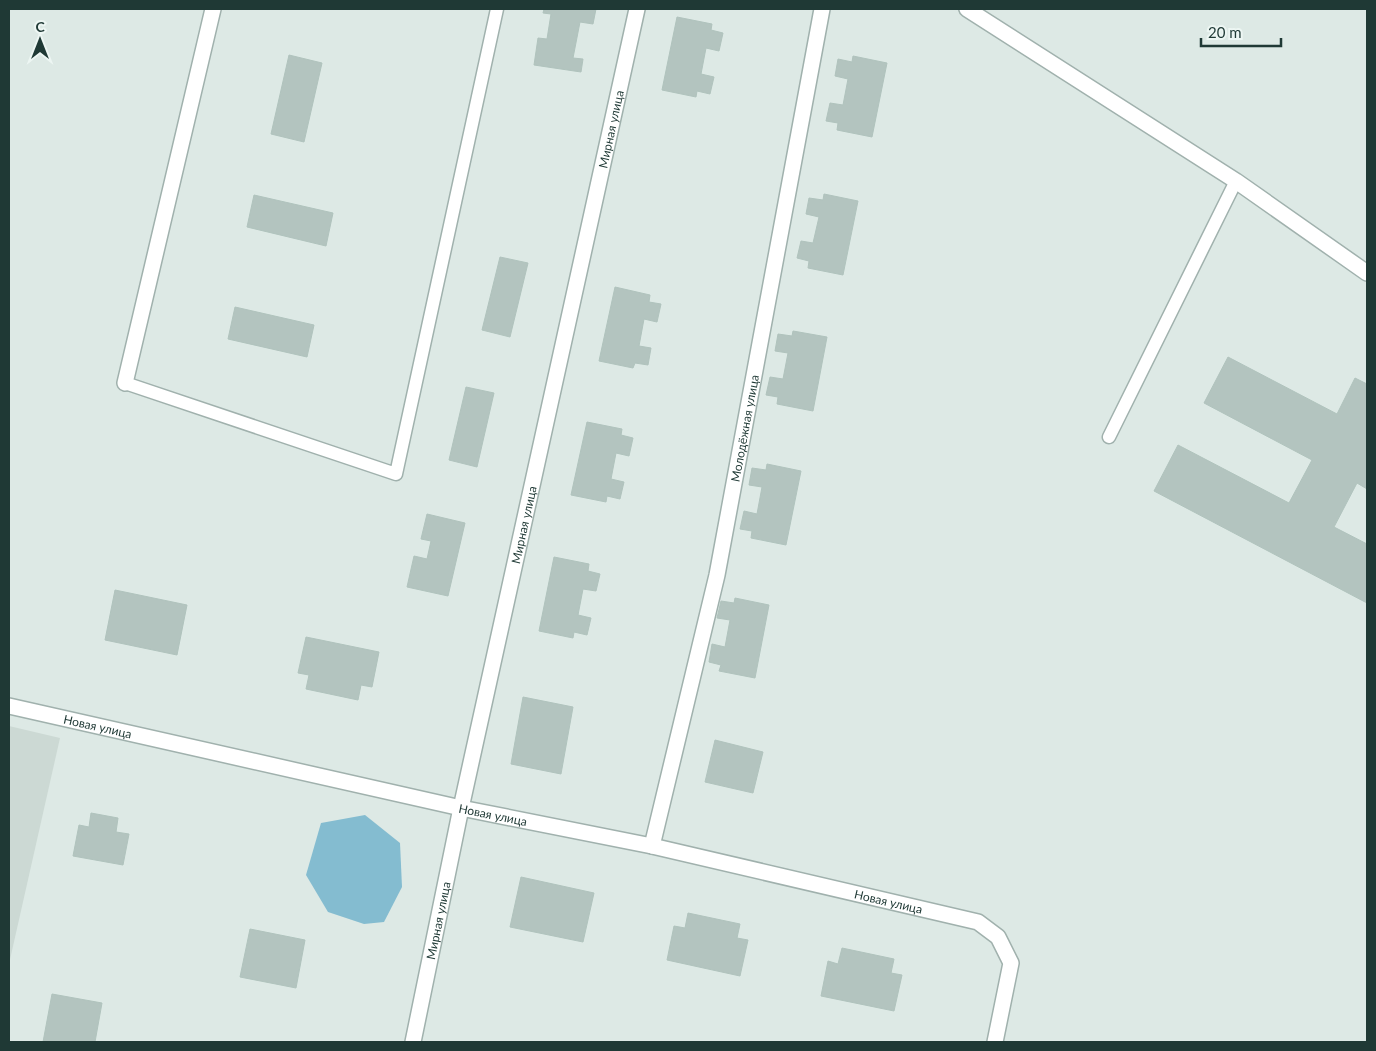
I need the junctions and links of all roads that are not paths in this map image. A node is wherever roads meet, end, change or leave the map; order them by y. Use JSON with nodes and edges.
{"nodes":[{"id":1,"x":213,"y":9,"type":"edge"},
{"id":2,"x":497,"y":9,"type":"edge"},
{"id":3,"x":637,"y":9,"type":"edge"},
{"id":4,"x":822,"y":9,"type":"edge"},
{"id":5,"x":966,"y":9,"type":"edge"},
{"id":6,"x":1236,"y":181,"type":"junction"},
{"id":7,"x":1367,"y":273,"type":"edge"},
{"id":8,"x":124,"y":383,"type":"joint"},
{"id":9,"x":1109,"y":437,"type":"dead end"},
{"id":10,"x":9,"y":706,"type":"edge"},
{"id":11,"x":461,"y":808,"type":"junction"},
{"id":12,"x":652,"y":846,"type":"junction"},
{"id":13,"x":418,"y":1041,"type":"edge"},
{"id":14,"x":995,"y":1042,"type":"edge"}],
"edges":[{"from":1,"to":8,"type":"street"},
{"from":2,"to":8,"type":"lane"},
{"from":3,"to":11,"type":"street","name":"Мирная улица"},
{"from":4,"to":12,"type":"street","name":"Молодёжная улица"},
{"from":5,"to":6,"type":"street"},
{"from":6,"to":7,"type":"street"},
{"from":6,"to":9,"type":"lane"},
{"from":10,"to":11,"type":"street","name":"Новая улица"},
{"from":11,"to":12,"type":"street","name":"Новая улица"},
{"from":11,"to":13,"type":"street","name":"Мирная улица"},
{"from":12,"to":14,"type":"street","name":"Новая улица"}]}
